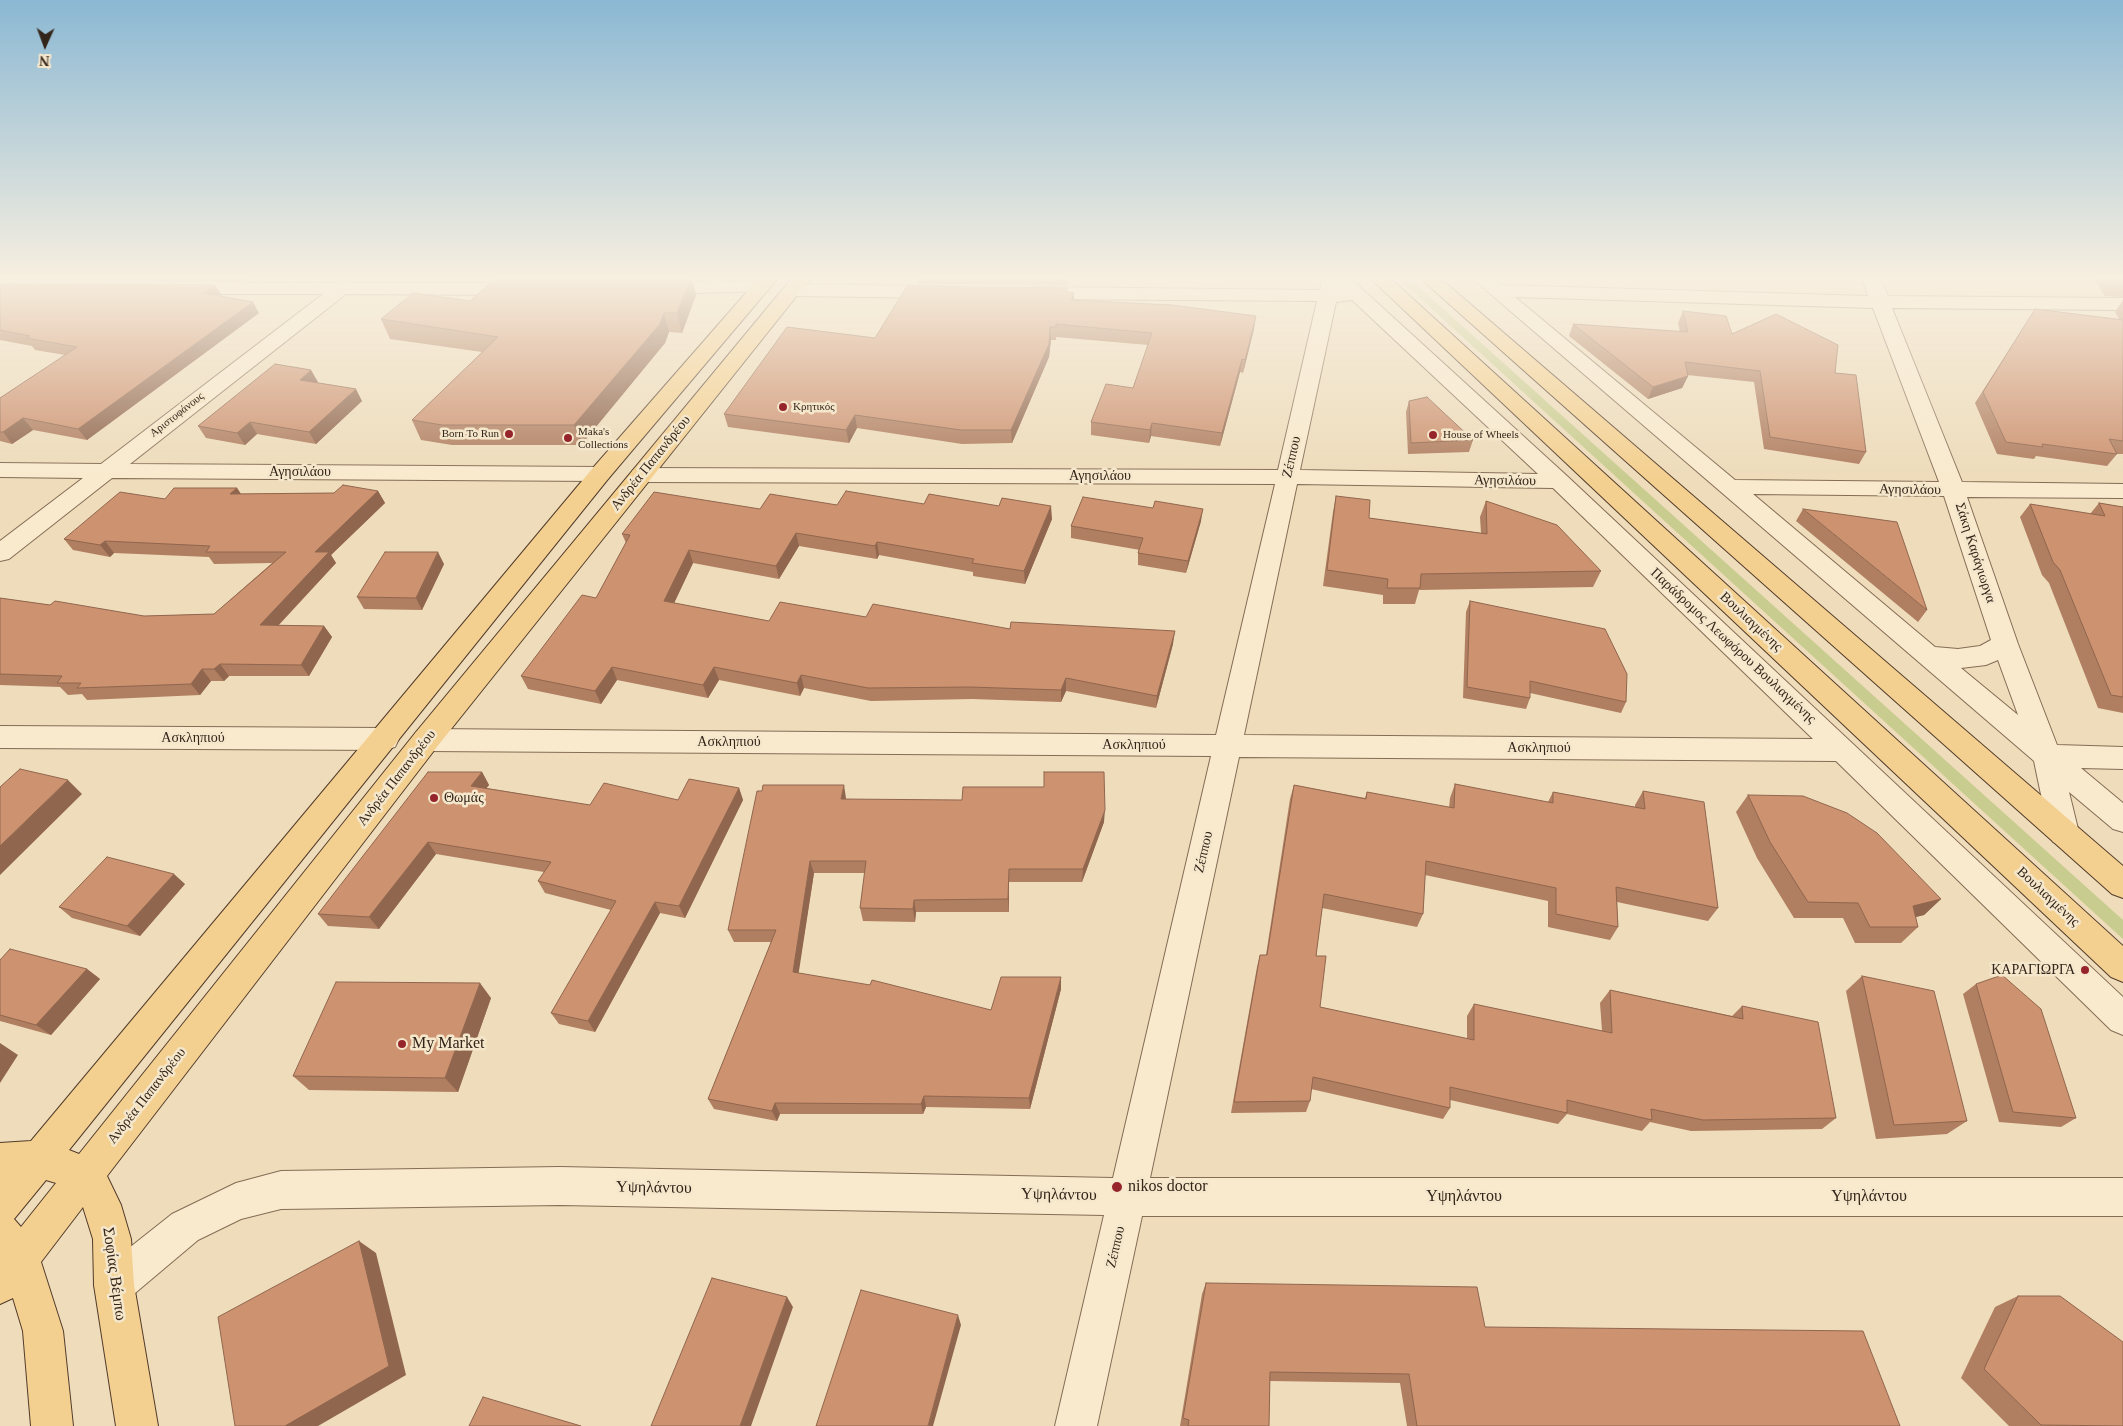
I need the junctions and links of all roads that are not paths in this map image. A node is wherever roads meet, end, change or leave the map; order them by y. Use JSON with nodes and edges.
{"nodes":[{"id":1,"x":269,"y":345,"type":"edge"},
{"id":2,"x":723,"y":345,"type":"edge"},
{"id":3,"x":736,"y":345,"type":"edge"},
{"id":4,"x":1319,"y":345,"type":"edge"},
{"id":5,"x":1411,"y":345,"type":"edge"},
{"id":6,"x":1451,"y":345,"type":"edge"},
{"id":7,"x":1505,"y":345,"type":"edge"},
{"id":8,"x":1559,"y":345,"type":"edge"},
{"id":9,"x":1897,"y":345,"type":"edge"},
{"id":10,"x":0,"y":470,"type":"edge"},
{"id":11,"x":106,"y":470,"type":"junction"},
{"id":12,"x":600,"y":474,"type":"junction"},
{"id":13,"x":642,"y":474,"type":"junction"},
{"id":14,"x":1288,"y":477,"type":"junction"},
{"id":15,"x":1559,"y":481,"type":"junction"},
{"id":16,"x":1727,"y":487,"type":"junction"},
{"id":17,"x":1954,"y":490,"type":"junction"},
{"id":18,"x":2123,"y":491,"type":"edge"},
{"id":19,"x":0,"y":553,"type":"edge"},
{"id":20,"x":2005,"y":644,"type":"junction"},
{"id":21,"x":1927,"y":655,"type":"junction"},
{"id":22,"x":0,"y":737,"type":"edge"},
{"id":23,"x":385,"y":739,"type":"junction"},
{"id":24,"x":426,"y":740,"type":"junction"},
{"id":25,"x":1228,"y":746,"type":"junction"},
{"id":26,"x":1843,"y":750,"type":"junction"},
{"id":27,"x":2047,"y":756,"type":"junction"},
{"id":28,"x":2123,"y":758,"type":"edge"},
{"id":29,"x":2123,"y":820,"type":"edge"},
{"id":30,"x":2064,"y":833,"type":"junction"},
{"id":31,"x":2123,"y":885,"type":"edge"},
{"id":32,"x":2123,"y":967,"type":"edge"},
{"id":33,"x":2123,"y":1019,"type":"edge"},
{"id":34,"x":39,"y":1159,"type":"junction"},
{"id":35,"x":0,"y":1161,"type":"edge"},
{"id":36,"x":86,"y":1174,"type":"junction"},
{"id":37,"x":1127,"y":1197,"type":"junction"},
{"id":38,"x":2123,"y":1197,"type":"edge"},
{"id":39,"x":0,"y":1207,"type":"edge"},
{"id":40,"x":7,"y":1257,"type":"edge"},
{"id":41,"x":114,"y":1285,"type":"junction"},
{"id":42,"x":52,"y":1426,"type":"edge"},
{"id":43,"x":137,"y":1426,"type":"edge"},
{"id":44,"x":1076,"y":1426,"type":"edge"}],
"edges":[{"from":1,"to":11,"type":"street","name":"Αριστοφάνους"},
{"from":2,"to":12,"type":"main road"},
{"from":3,"to":13,"type":"main road","name":"Ανδρέα Παπανδρέου"},
{"from":4,"to":14,"type":"street","name":"Ζέππου"},
{"from":5,"to":15,"type":"street","name":"Παράδρομος Λεωφόρου Βουλιαγμένης"},
{"from":6,"to":32,"type":"main road","name":"Βουλιαγμένης"},
{"from":7,"to":30,"type":"main road"},
{"from":8,"to":16,"type":"street"},
{"from":9,"to":17,"type":"street","name":"Σάκη Καράγιωργα"},
{"from":10,"to":11,"type":"street","name":"Αγησιλάου"},
{"from":11,"to":12,"type":"street","name":"Αγησιλάου"},
{"from":11,"to":19,"type":"street","name":"Αριστοφάνους"},
{"from":12,"to":23,"type":"main road"},
{"from":13,"to":14,"type":"street","name":"Αγησιλάου"},
{"from":13,"to":24,"type":"main road","name":"Ανδρέα Παπανδρέου"},
{"from":14,"to":15,"type":"street","name":"Αγησιλάου"},
{"from":14,"to":25,"type":"street","name":"Ζέππου"},
{"from":15,"to":26,"type":"street","name":"Παράδρομος Λεωφόρου Βουλιαγμένης"},
{"from":16,"to":17,"type":"street","name":"Αγησιλάου"},
{"from":16,"to":21,"type":"street"},
{"from":17,"to":18,"type":"street","name":"Αγησιλάου"},
{"from":17,"to":20,"type":"street","name":"Σάκη Καράγιωργα"},
{"from":20,"to":21,"type":"street"},
{"from":20,"to":27,"type":"street","name":"Σάκη Καράγιωργα"},
{"from":21,"to":27,"type":"street"},
{"from":22,"to":23,"type":"street","name":"Ασκληπιού"},
{"from":23,"to":34,"type":"main road"},
{"from":24,"to":25,"type":"street","name":"Ασκληπιού"},
{"from":24,"to":36,"type":"main road","name":"Ανδρέα Παπανδρέου"},
{"from":25,"to":26,"type":"street","name":"Ασκληπιού"},
{"from":25,"to":37,"type":"street","name":"Ζέππου"},
{"from":26,"to":33,"type":"street","name":"Παράδρομος Λεωφόρου Βουλιαγμένης"},
{"from":27,"to":28,"type":"street"},
{"from":27,"to":29,"type":"street"},
{"from":27,"to":30,"type":"street","name":"Σάκη Καράγιωργα"},
{"from":30,"to":31,"type":"main road"},
{"from":34,"to":35,"type":"main road"},
{"from":34,"to":36,"type":"main road"},
{"from":34,"to":39,"type":"main road"},
{"from":36,"to":40,"type":"main road","name":"Ανδρέα Παπανδρέου"},
{"from":36,"to":41,"type":"main road","name":"Σοφίας Βέμπω"},
{"from":37,"to":38,"type":"street","name":"Υψηλάντου"},
{"from":37,"to":41,"type":"street","name":"Υψηλάντου"},
{"from":37,"to":44,"type":"street","name":"Ζέππου"},
{"from":40,"to":42,"type":"main road"},
{"from":41,"to":43,"type":"main road","name":"Σοφίας Βέμπω"}]}
